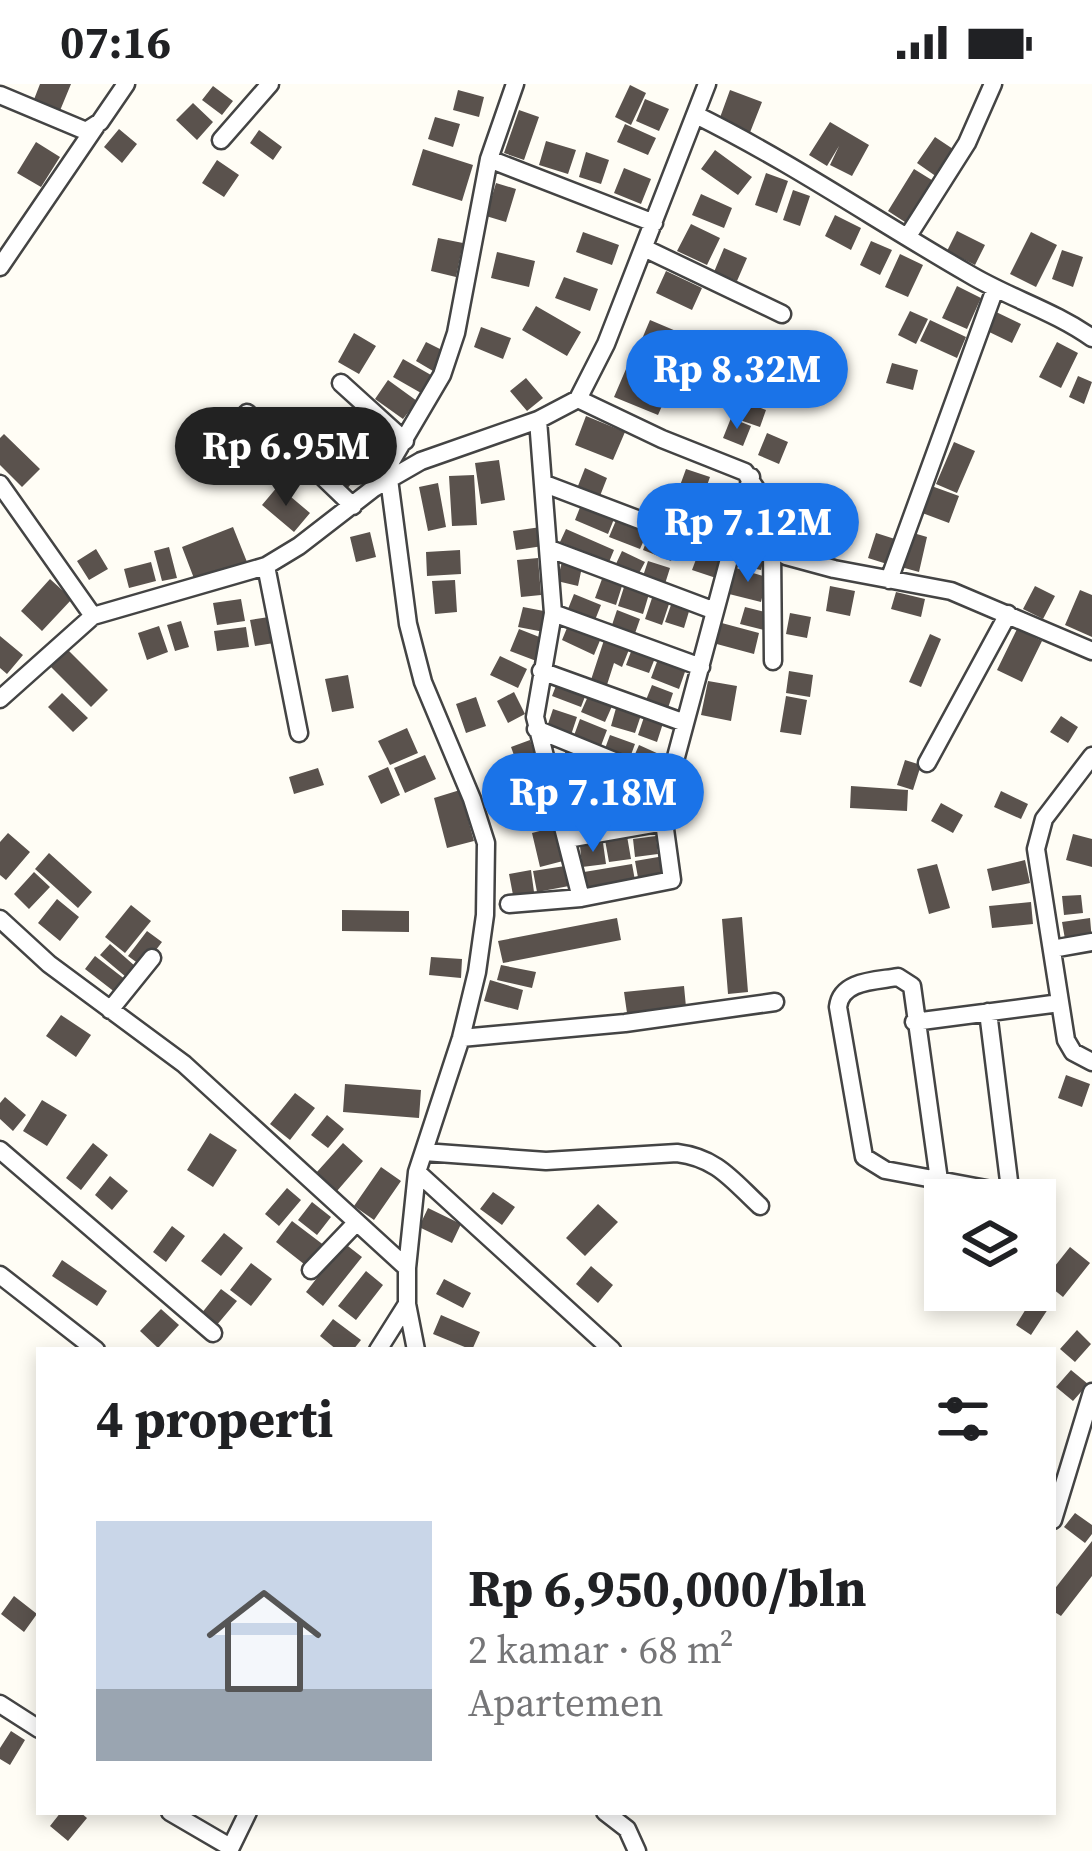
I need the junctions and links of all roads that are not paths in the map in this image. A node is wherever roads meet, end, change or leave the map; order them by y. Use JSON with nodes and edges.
{"nodes":[{"id":1,"x":125,"y":84,"type":"edge"},
{"id":2,"x":269,"y":84,"type":"edge"},
{"id":3,"x":515,"y":84,"type":"edge"},
{"id":4,"x":707,"y":84,"type":"edge"},
{"id":5,"x":993,"y":84,"type":"edge"},
{"id":6,"x":0,"y":95,"type":"edge"},
{"id":7,"x":696,"y":115,"type":"junction"},
{"id":8,"x":96,"y":126,"type":"junction"},
{"id":9,"x":221,"y":140,"type":"dead end"},
{"id":10,"x":489,"y":159,"type":"junction"},
{"id":11,"x":654,"y":223,"type":"junction"},
{"id":12,"x":908,"y":236,"type":"junction"},
{"id":13,"x":644,"y":248,"type":"junction"},
{"id":14,"x":0,"y":267,"type":"edge"},
{"id":15,"x":995,"y":290,"type":"junction"},
{"id":16,"x":782,"y":314,"type":"dead end"},
{"id":17,"x":1092,"y":338,"type":"edge"},
{"id":18,"x":341,"y":382,"type":"dead end"},
{"id":19,"x":578,"y":399,"type":"junction"},
{"id":20,"x":247,"y":413,"type":"dead end"},
{"id":21,"x":538,"y":420,"type":"junction"},
{"id":22,"x":405,"y":440,"type":"junction"},
{"id":23,"x":751,"y":477,"type":"junction"},
{"id":24,"x":0,"y":484,"type":"edge"},
{"id":25,"x":382,"y":484,"type":"junction"},
{"id":26,"x":545,"y":484,"type":"junction"},
{"id":27,"x":352,"y":506,"type":"junction"},
{"id":28,"x":772,"y":548,"type":"junction"},
{"id":29,"x":550,"y":549,"type":"junction"},
{"id":30,"x":729,"y":554,"type":"junction"},
{"id":31,"x":266,"y":566,"type":"junction"},
{"id":32,"x":889,"y":580,"type":"junction"},
{"id":33,"x":715,"y":610,"type":"junction"},
{"id":34,"x":553,"y":613,"type":"junction"},
{"id":35,"x":1008,"y":614,"type":"junction"},
{"id":36,"x":94,"y":616,"type":"junction"},
{"id":37,"x":1092,"y":651,"type":"edge"},
{"id":38,"x":773,"y":661,"type":"dead end"},
{"id":39,"x":701,"y":667,"type":"junction"},
{"id":40,"x":541,"y":670,"type":"junction"},
{"id":41,"x":0,"y":699,"type":"edge"},
{"id":42,"x":685,"y":723,"type":"junction"},
{"id":43,"x":536,"y":729,"type":"junction"},
{"id":44,"x":299,"y":733,"type":"dead end"},
{"id":45,"x":1092,"y":756,"type":"edge"},
{"id":46,"x":927,"y":763,"type":"dead end"},
{"id":47,"x":668,"y":783,"type":"junction"},
{"id":48,"x":664,"y":822,"type":"junction"},
{"id":49,"x":567,"y":839,"type":"junction"},
{"id":50,"x":581,"y":898,"type":"junction"},
{"id":51,"x":509,"y":904,"type":"dead end"},
{"id":52,"x":0,"y":919,"type":"edge"},
{"id":53,"x":1092,"y":942,"type":"edge"},
{"id":54,"x":1052,"y":949,"type":"junction"},
{"id":55,"x":152,"y":958,"type":"dead end"},
{"id":56,"x":775,"y":1001,"type":"dead end"},
{"id":57,"x":1060,"y":1003,"type":"junction"},
{"id":58,"x":110,"y":1010,"type":"junction"},
{"id":59,"x":988,"y":1012,"type":"junction"},
{"id":60,"x":914,"y":1022,"type":"junction"},
{"id":61,"x":461,"y":1039,"type":"junction"},
{"id":62,"x":1092,"y":1062,"type":"edge"},
{"id":63,"x":0,"y":1150,"type":"edge"},
{"id":64,"x":424,"y":1152,"type":"junction"},
{"id":65,"x":417,"y":1172,"type":"junction"},
{"id":66,"x":934,"y":1179,"type":"edge"},
{"id":67,"x":939,"y":1179,"type":"edge"},
{"id":68,"x":1007,"y":1179,"type":"edge"},
{"id":69,"x":760,"y":1206,"type":"dead end"},
{"id":70,"x":356,"y":1223,"type":"junction"},
{"id":71,"x":407,"y":1268,"type":"junction"},
{"id":72,"x":311,"y":1270,"type":"dead end"},
{"id":73,"x":0,"y":1276,"type":"edge"},
{"id":74,"x":406,"y":1304,"type":"junction"},
{"id":75,"x":213,"y":1334,"type":"dead end"},
{"id":76,"x":92,"y":1347,"type":"edge"},
{"id":77,"x":380,"y":1347,"type":"edge"},
{"id":78,"x":415,"y":1347,"type":"edge"},
{"id":79,"x":609,"y":1347,"type":"edge"},
{"id":80,"x":1092,"y":1392,"type":"edge"},
{"id":81,"x":1056,"y":1510,"type":"edge"},
{"id":82,"x":0,"y":1704,"type":"edge"},
{"id":83,"x":36,"y":1727,"type":"edge"},
{"id":84,"x":175,"y":1815,"type":"edge"},
{"id":85,"x":246,"y":1815,"type":"edge"},
{"id":86,"x":608,"y":1815,"type":"edge"},
{"id":87,"x":229,"y":1849,"type":"edge"},
{"id":88,"x":638,"y":1851,"type":"edge"}],
"edges":[{"from":1,"to":8,"type":"street"},
{"from":2,"to":9,"type":"street"},
{"from":3,"to":10,"type":"street"},
{"from":4,"to":7,"type":"street"},
{"from":5,"to":12,"type":"street"},
{"from":6,"to":8,"type":"street"},
{"from":7,"to":11,"type":"street"},
{"from":7,"to":12,"type":"street"},
{"from":8,"to":14,"type":"street"},
{"from":10,"to":11,"type":"street"},
{"from":10,"to":22,"type":"street"},
{"from":11,"to":13,"type":"street"},
{"from":12,"to":15,"type":"street"},
{"from":13,"to":16,"type":"street"},
{"from":13,"to":19,"type":"street"},
{"from":15,"to":17,"type":"street"},
{"from":15,"to":32,"type":"street"},
{"from":18,"to":22,"type":"street"},
{"from":19,"to":21,"type":"street"},
{"from":19,"to":23,"type":"street"},
{"from":20,"to":27,"type":"street"},
{"from":21,"to":25,"type":"street"},
{"from":21,"to":26,"type":"street"},
{"from":22,"to":25,"type":"street"},
{"from":23,"to":28,"type":"street"},
{"from":23,"to":30,"type":"street"},
{"from":24,"to":36,"type":"street"},
{"from":25,"to":27,"type":"street"},
{"from":25,"to":61,"type":"street"},
{"from":26,"to":29,"type":"street"},
{"from":26,"to":30,"type":"street"},
{"from":27,"to":31,"type":"street"},
{"from":28,"to":32,"type":"street"},
{"from":28,"to":38,"type":"street"},
{"from":29,"to":33,"type":"street"},
{"from":29,"to":34,"type":"street"},
{"from":30,"to":33,"type":"street"},
{"from":31,"to":36,"type":"street"},
{"from":31,"to":44,"type":"street"},
{"from":32,"to":35,"type":"street"},
{"from":33,"to":39,"type":"street"},
{"from":34,"to":39,"type":"street"},
{"from":34,"to":40,"type":"street"},
{"from":35,"to":37,"type":"street"},
{"from":35,"to":46,"type":"street"},
{"from":36,"to":41,"type":"street"},
{"from":39,"to":42,"type":"street"},
{"from":40,"to":42,"type":"street"},
{"from":40,"to":43,"type":"street"},
{"from":42,"to":47,"type":"street"},
{"from":43,"to":47,"type":"street"},
{"from":43,"to":49,"type":"street"},
{"from":45,"to":54,"type":"street"},
{"from":47,"to":48,"type":"street"},
{"from":48,"to":49,"type":"street"},
{"from":48,"to":50,"type":"street"},
{"from":49,"to":50,"type":"street"},
{"from":50,"to":51,"type":"street"},
{"from":52,"to":58,"type":"street"},
{"from":53,"to":54,"type":"street"},
{"from":54,"to":57,"type":"street"},
{"from":55,"to":58,"type":"street"},
{"from":56,"to":61,"type":"street"},
{"from":57,"to":59,"type":"street"},
{"from":57,"to":62,"type":"street"},
{"from":58,"to":70,"type":"street"},
{"from":59,"to":60,"type":"street"},
{"from":59,"to":68,"type":"street"},
{"from":60,"to":66,"type":"street"},
{"from":60,"to":67,"type":"street"},
{"from":61,"to":64,"type":"street"},
{"from":63,"to":75,"type":"street"},
{"from":64,"to":65,"type":"street"},
{"from":64,"to":69,"type":"street"},
{"from":65,"to":71,"type":"street"},
{"from":65,"to":79,"type":"street"},
{"from":70,"to":71,"type":"street"},
{"from":70,"to":72,"type":"street"},
{"from":71,"to":74,"type":"street"},
{"from":73,"to":76,"type":"street"},
{"from":74,"to":77,"type":"street"},
{"from":74,"to":78,"type":"street"},
{"from":80,"to":81,"type":"street"},
{"from":82,"to":83,"type":"street"},
{"from":84,"to":87,"type":"street"},
{"from":85,"to":87,"type":"street"},
{"from":86,"to":88,"type":"street"}]}
